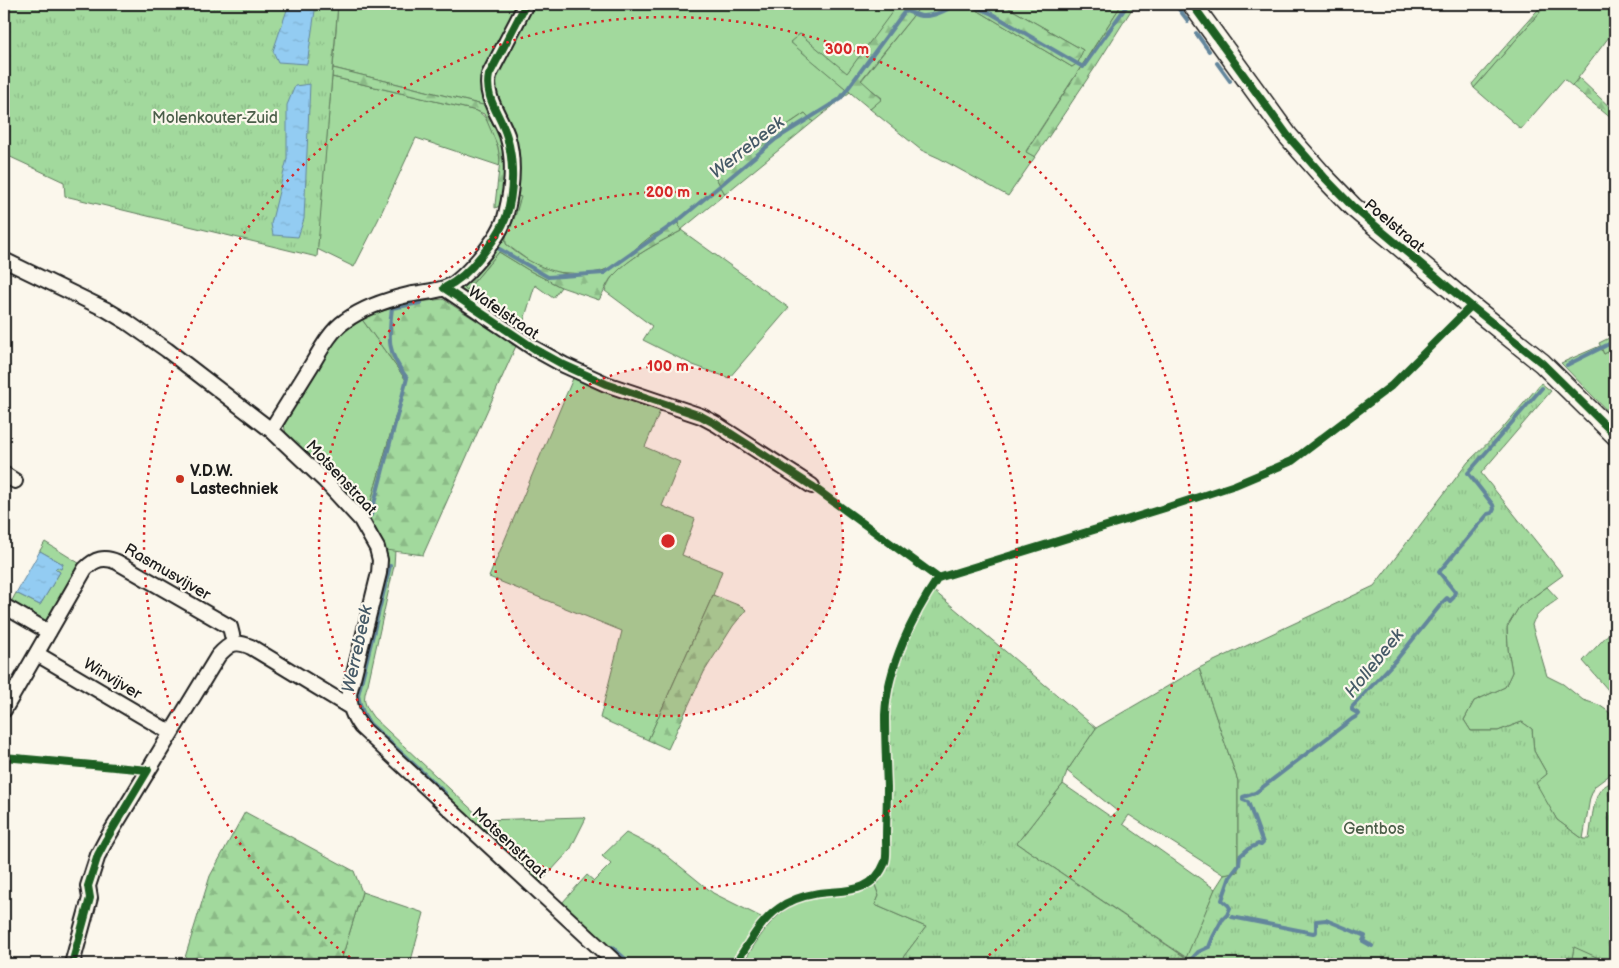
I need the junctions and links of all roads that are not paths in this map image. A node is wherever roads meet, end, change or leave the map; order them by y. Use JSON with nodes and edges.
{"nodes":[{"id":1,"x":526,"y":4,"type":"edge"},
{"id":2,"x":1192,"y":4,"type":"edge"},
{"id":3,"x":4,"y":260,"type":"edge"},
{"id":4,"x":444,"y":288,"type":"junction"},
{"id":5,"x":271,"y":430,"type":"junction"},
{"id":6,"x":1615,"y":435,"type":"edge"},
{"id":7,"x":812,"y":486,"type":"dead end"},
{"id":8,"x":4,"y":606,"type":"edge"},
{"id":9,"x":49,"y":632,"type":"junction"},
{"id":10,"x":234,"y":643,"type":"junction"},
{"id":11,"x":37,"y":654,"type":"junction"},
{"id":12,"x":350,"y":707,"type":"junction"},
{"id":13,"x":4,"y":710,"type":"edge"},
{"id":14,"x":171,"y":733,"type":"junction"},
{"id":15,"x":72,"y":964,"type":"edge"},
{"id":16,"x":617,"y":964,"type":"edge"}],
"edges":[{"from":1,"to":4,"type":"street","name":"Wafelstraat"},
{"from":2,"to":6,"type":"street","name":"Poelstraat"},
{"from":3,"to":5,"type":"street","name":"Motsenstraat"},
{"from":4,"to":5,"type":"street","name":"Wafelstraat"},
{"from":4,"to":7,"type":"street","name":"Wafelstraat"},
{"from":5,"to":12,"type":"street","name":"Motsenstraat"},
{"from":8,"to":9,"type":"street"},
{"from":9,"to":10,"type":"street","name":"Rasmusvijver"},
{"from":9,"to":11,"type":"street","name":"Rasmusvijver"},
{"from":10,"to":12,"type":"street"},
{"from":10,"to":14,"type":"street"},
{"from":11,"to":13,"type":"street","name":"Rasmusvijver"},
{"from":11,"to":14,"type":"street","name":"Winvijver"},
{"from":12,"to":16,"type":"street","name":"Motsenstraat"},
{"from":14,"to":15,"type":"street"}]}
